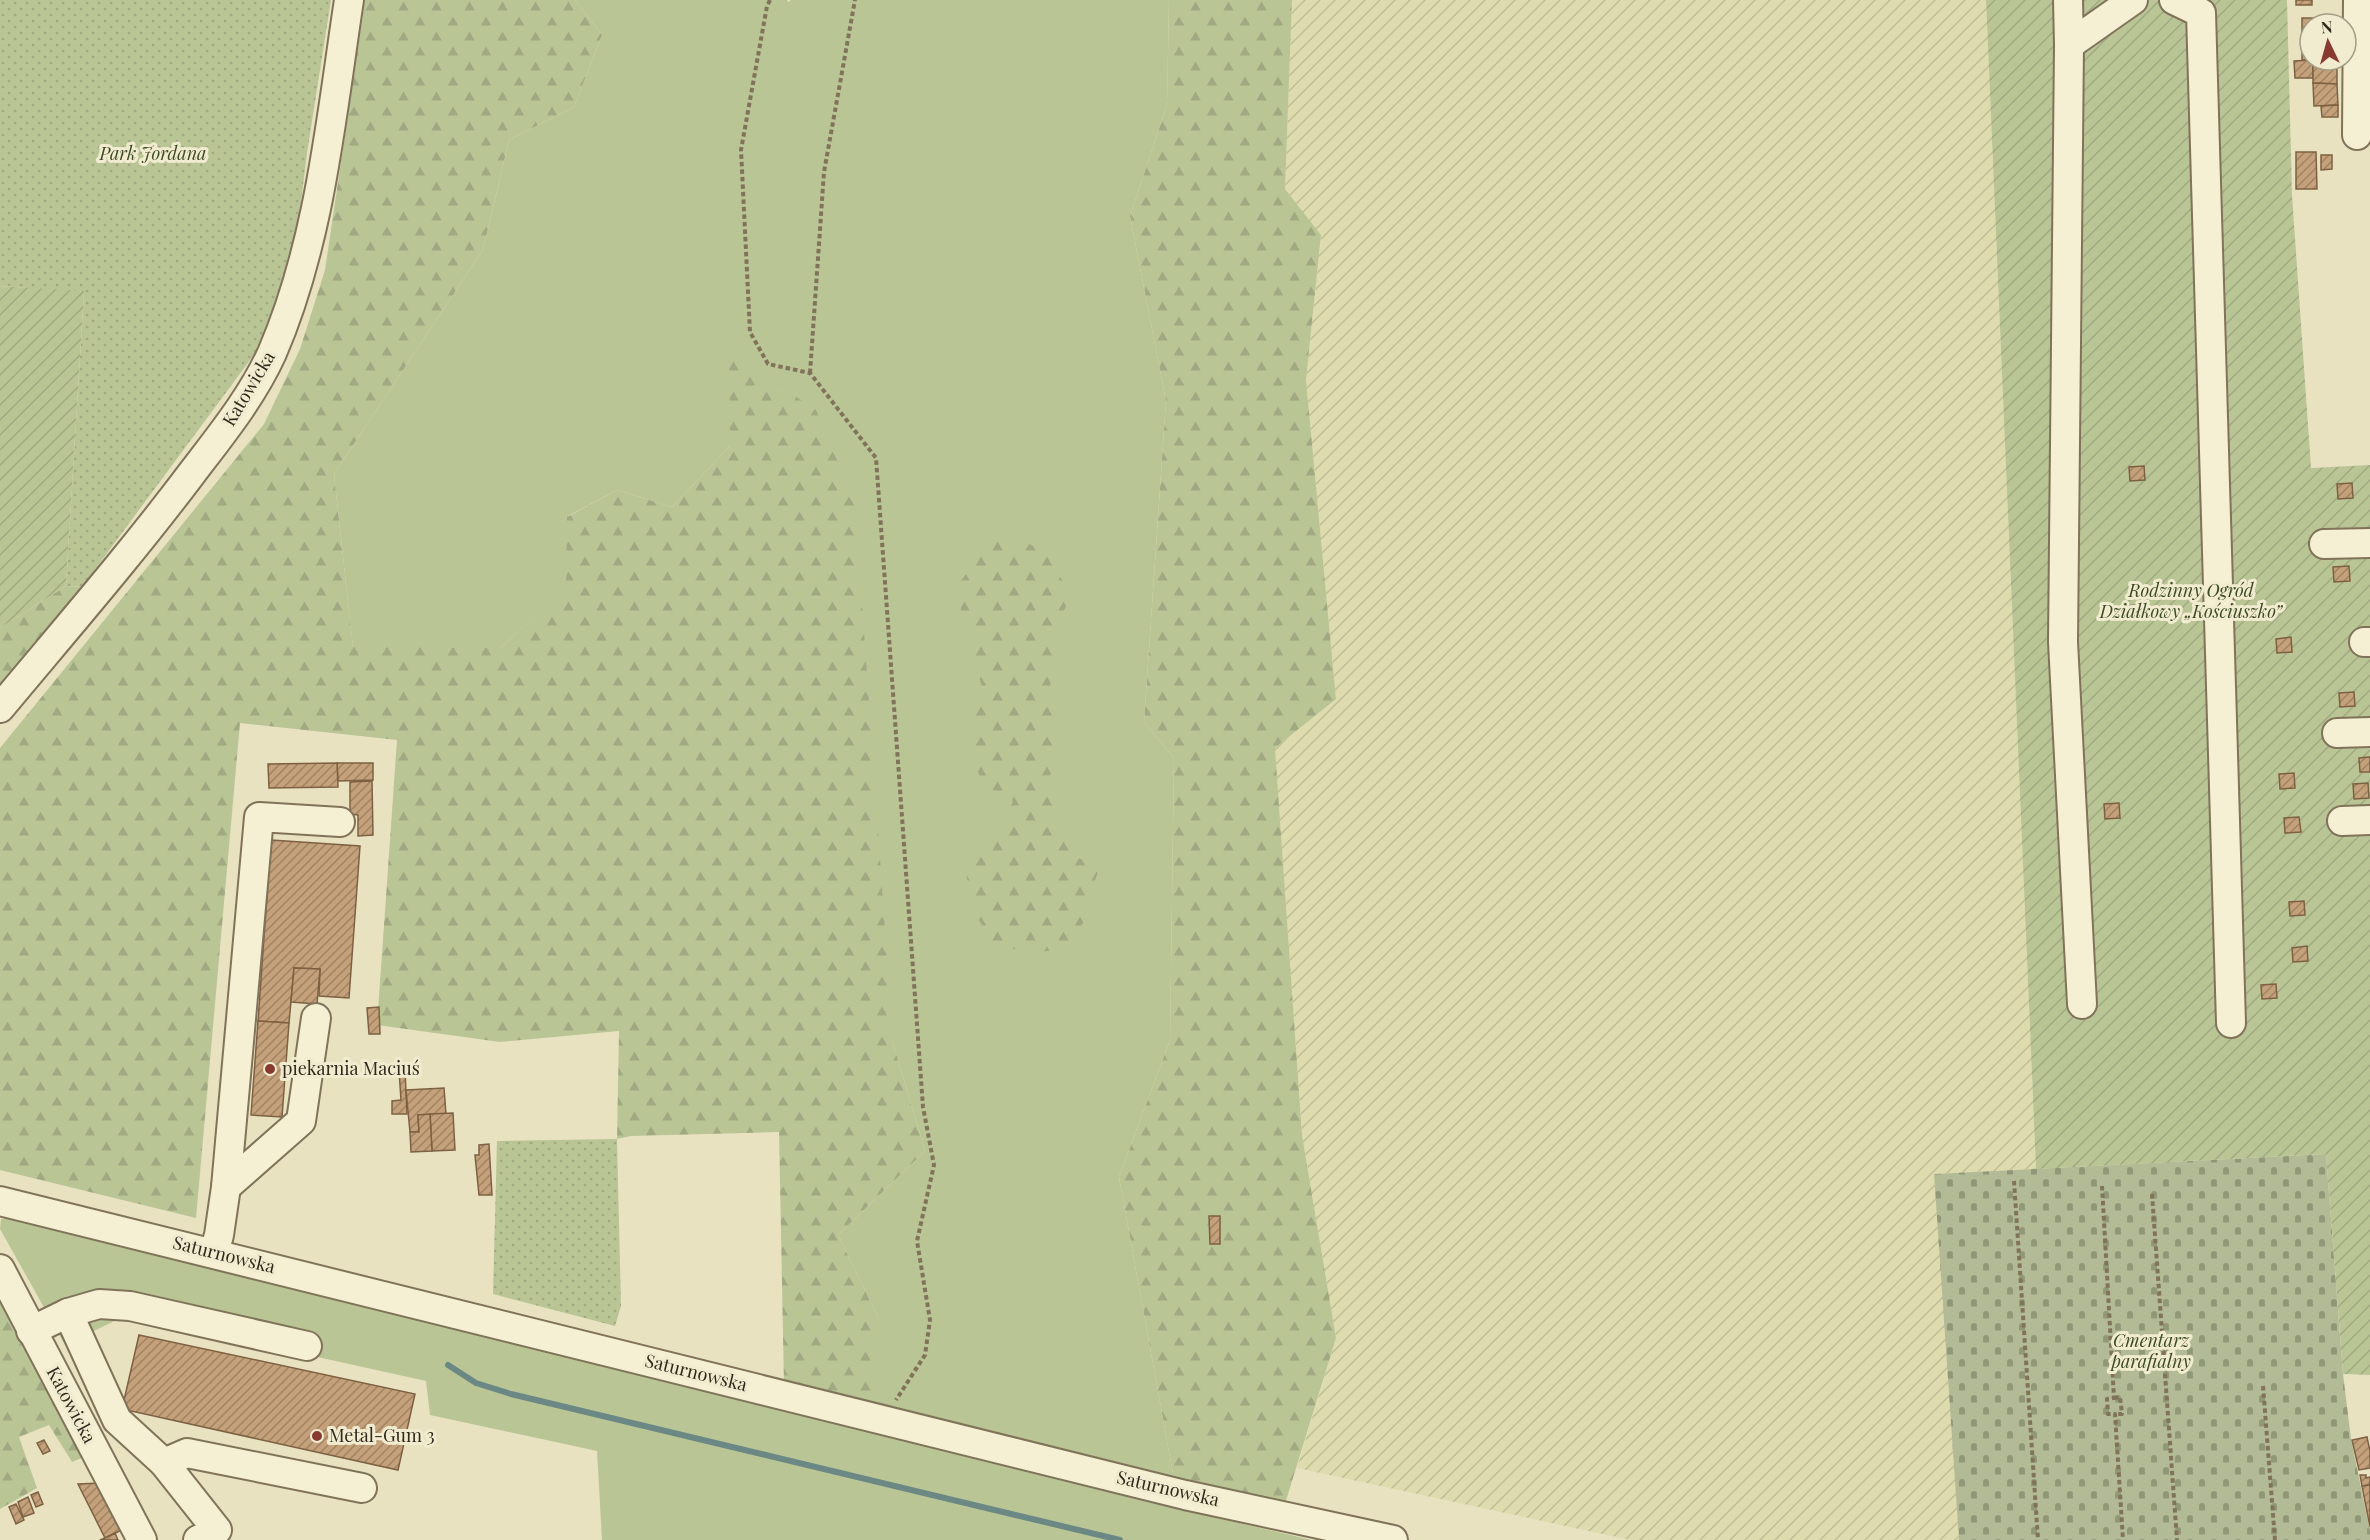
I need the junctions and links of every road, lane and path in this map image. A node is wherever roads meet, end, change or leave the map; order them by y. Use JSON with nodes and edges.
{"nodes":[{"id":1,"x":349,"y":0,"type":"edge"},
{"id":2,"x":770,"y":0,"type":"edge"},
{"id":3,"x":855,"y":0,"type":"edge"},
{"id":4,"x":2068,"y":0,"type":"edge"},
{"id":5,"x":2133,"y":0,"type":"edge"},
{"id":6,"x":2174,"y":0,"type":"edge"},
{"id":7,"x":2358,"y":0,"type":"edge"},
{"id":8,"x":2068,"y":45,"type":"junction"},
{"id":9,"x":2357,"y":135,"type":"dead end"},
{"id":10,"x":810,"y":373,"type":"junction"},
{"id":11,"x":2370,"y":543,"type":"edge"},
{"id":12,"x":2324,"y":544,"type":"dead end"},
{"id":13,"x":0,"y":708,"type":"edge"},
{"id":14,"x":2370,"y":732,"type":"edge"},
{"id":15,"x":2337,"y":733,"type":"dead end"},
{"id":16,"x":2370,"y":820,"type":"edge"},
{"id":17,"x":2342,"y":821,"type":"dead end"},
{"id":18,"x":340,"y":822,"type":"dead end"},
{"id":19,"x":2082,"y":1004,"type":"dead end"},
{"id":20,"x":316,"y":1018,"type":"dead end"},
{"id":21,"x":2231,"y":1023,"type":"dead end"},
{"id":22,"x":2014,"y":1181,"type":"dead end"},
{"id":23,"x":2102,"y":1186,"type":"dead end"},
{"id":24,"x":226,"y":1187,"type":"junction"},
{"id":25,"x":2152,"y":1194,"type":"dead end"},
{"id":26,"x":0,"y":1201,"type":"edge"},
{"id":27,"x":214,"y":1253,"type":"junction"},
{"id":28,"x":0,"y":1269,"type":"edge"},
{"id":29,"x":68,"y":1313,"type":"junction"},
{"id":30,"x":32,"y":1331,"type":"junction"},
{"id":31,"x":307,"y":1346,"type":"dead end"},
{"id":32,"x":2264,"y":1386,"type":"dead end"},
{"id":33,"x":2114,"y":1398,"type":"junction"},
{"id":34,"x":2115,"y":1414,"type":"junction"},
{"id":35,"x":882,"y":1420,"type":"junction"},
{"id":36,"x":164,"y":1463,"type":"junction"},
{"id":37,"x":362,"y":1488,"type":"dead end"},
{"id":38,"x":212,"y":1537,"type":"edge"},
{"id":39,"x":142,"y":1540,"type":"edge"},
{"id":40,"x":1393,"y":1540,"type":"edge"},
{"id":41,"x":2038,"y":1540,"type":"edge"},
{"id":42,"x":2123,"y":1540,"type":"edge"},
{"id":43,"x":2177,"y":1540,"type":"edge"},
{"id":44,"x":2275,"y":1540,"type":"edge"}],
"edges":[{"from":1,"to":13,"type":"street","name":"Katowicka"},
{"from":2,"to":10,"type":"path"},
{"from":3,"to":10,"type":"path"},
{"from":4,"to":8,"type":"street"},
{"from":5,"to":8,"type":"street"},
{"from":6,"to":21,"type":"street"},
{"from":7,"to":9,"type":"street"},
{"from":8,"to":19,"type":"street"},
{"from":10,"to":35,"type":"path"},
{"from":11,"to":12,"type":"street"},
{"from":14,"to":15,"type":"street"},
{"from":16,"to":17,"type":"street"},
{"from":18,"to":24,"type":"street"},
{"from":20,"to":24,"type":"street"},
{"from":22,"to":41,"type":"path"},
{"from":23,"to":33,"type":"path"},
{"from":24,"to":27,"type":"street"},
{"from":25,"to":43,"type":"path"},
{"from":26,"to":27,"type":"street","name":"Saturnowska"},
{"from":27,"to":35,"type":"street","name":"Saturnowska"},
{"from":28,"to":30,"type":"street","name":"Katowicka"},
{"from":29,"to":30,"type":"street"},
{"from":29,"to":31,"type":"street"},
{"from":29,"to":36,"type":"street"},
{"from":30,"to":39,"type":"street","name":"Katowicka"},
{"from":32,"to":44,"type":"path"},
{"from":33,"to":34,"type":"path"},
{"from":33,"to":34,"type":"path"},
{"from":34,"to":42,"type":"path"},
{"from":35,"to":40,"type":"street","name":"Saturnowska"},
{"from":36,"to":37,"type":"street"},
{"from":36,"to":38,"type":"street"}]}
